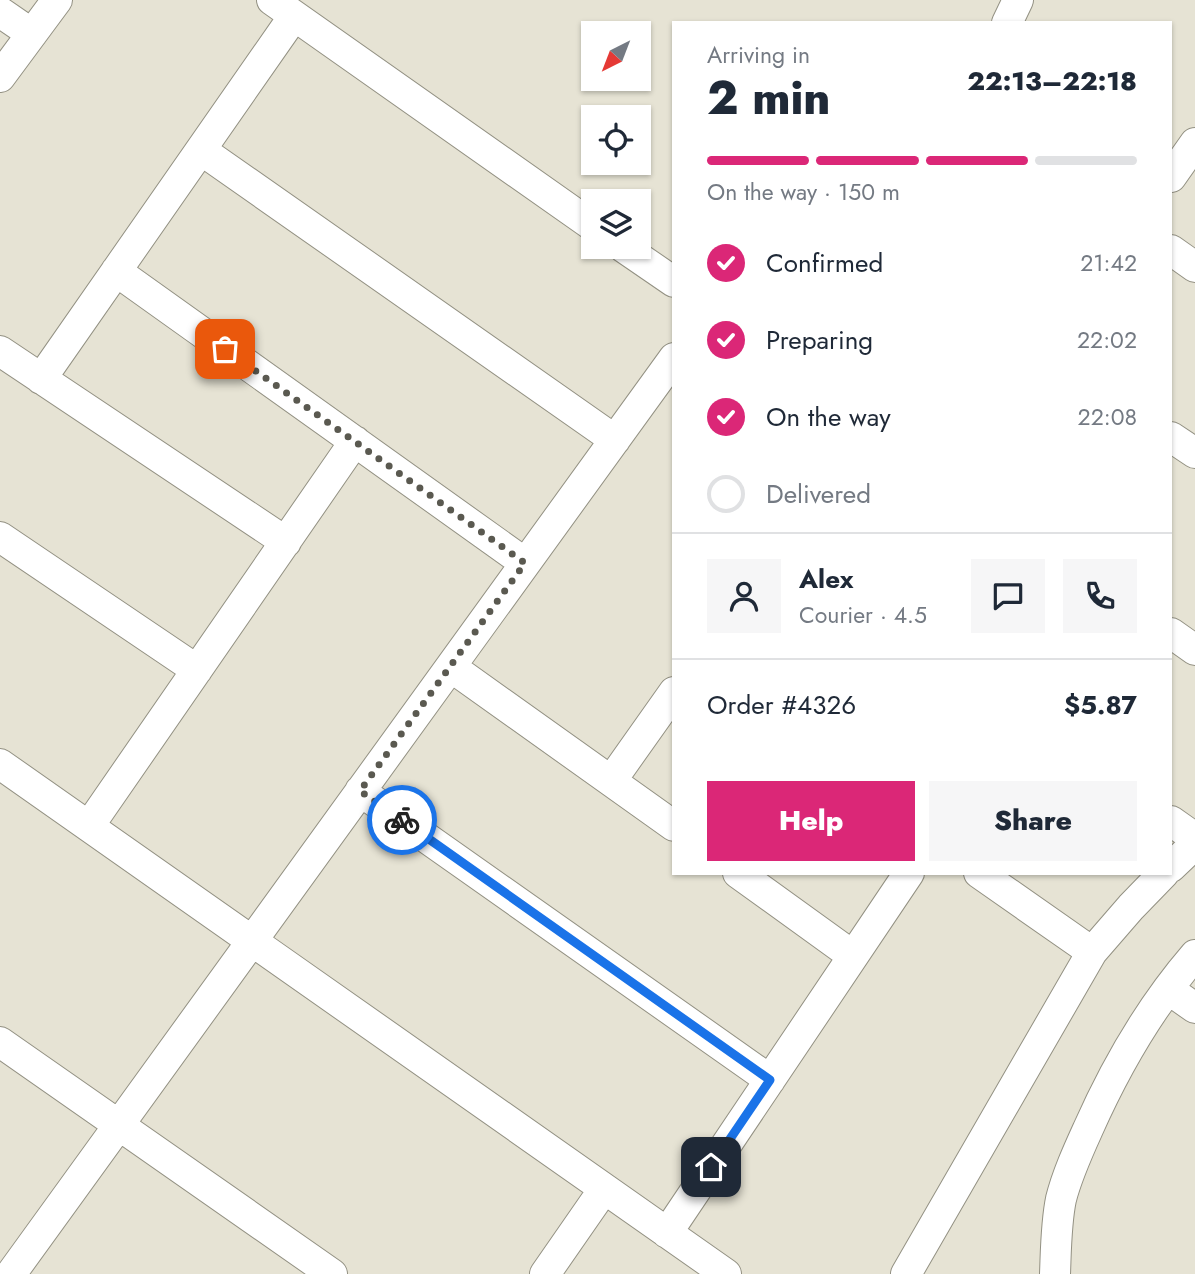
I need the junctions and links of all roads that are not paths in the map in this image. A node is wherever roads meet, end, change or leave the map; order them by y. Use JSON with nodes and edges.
{"nodes":[{"id":1,"x":57,"y":0,"type":"edge"},
{"id":2,"x":1018,"y":0,"type":"edge"},
{"id":3,"x":283,"y":8,"type":"edge"},
{"id":4,"x":0,"y":12,"type":"edge"},
{"id":5,"x":1008,"y":21,"type":"edge"},
{"id":6,"x":32,"y":34,"type":"junction"},
{"id":7,"x":0,"y":77,"type":"edge"},
{"id":8,"x":1195,"y":143,"type":"edge"},
{"id":9,"x":201,"y":150,"type":"junction"},
{"id":10,"x":1172,"y":176,"type":"edge"},
{"id":11,"x":581,"y":218,"type":"edge"},
{"id":12,"x":1172,"y":251,"type":"edge"},
{"id":13,"x":640,"y":259,"type":"edge"},
{"id":14,"x":1195,"y":267,"type":"edge"},
{"id":15,"x":116,"y":271,"type":"junction"},
{"id":16,"x":672,"y":281,"type":"edge"},
{"id":17,"x":0,"y":351,"type":"edge"},
{"id":18,"x":672,"y":361,"type":"edge"},
{"id":19,"x":41,"y":379,"type":"junction"},
{"id":20,"x":1172,"y":437,"type":"edge"},
{"id":21,"x":615,"y":440,"type":"junction"},
{"id":22,"x":355,"y":441,"type":"junction"},
{"id":23,"x":1195,"y":453,"type":"edge"},
{"id":24,"x":0,"y":537,"type":"edge"},
{"id":25,"x":286,"y":542,"type":"junction"},
{"id":26,"x":525,"y":563,"type":"junction"},
{"id":27,"x":1172,"y":634,"type":"edge"},
{"id":28,"x":1195,"y":650,"type":"edge"},
{"id":29,"x":451,"y":667,"type":"junction"},
{"id":30,"x":197,"y":670,"type":"junction"},
{"id":31,"x":672,"y":695,"type":"edge"},
{"id":32,"x":0,"y":764,"type":"edge"},
{"id":33,"x":611,"y":781,"type":"junction"},
{"id":34,"x":360,"y":791,"type":"junction"},
{"id":35,"x":1172,"y":822,"type":"edge"},
{"id":36,"x":89,"y":826,"type":"junction"},
{"id":37,"x":672,"y":826,"type":"edge"},
{"id":38,"x":1195,"y":838,"type":"edge"},
{"id":39,"x":1195,"y":844,"type":"edge"},
{"id":40,"x":1172,"y":866,"type":"edge"},
{"id":41,"x":741,"y":875,"type":"edge"},
{"id":42,"x":908,"y":875,"type":"edge"},
{"id":43,"x":982,"y":875,"type":"edge"},
{"id":44,"x":1162,"y":875,"type":"edge"},
{"id":45,"x":251,"y":942,"type":"junction"},
{"id":46,"x":1092,"y":952,"type":"junction"},
{"id":47,"x":1195,"y":955,"type":"edge"},
{"id":48,"x":853,"y":956,"type":"junction"},
{"id":49,"x":1168,"y":989,"type":"junction"},
{"id":50,"x":1195,"y":1008,"type":"edge"},
{"id":51,"x":0,"y":1042,"type":"edge"},
{"id":52,"x":770,"y":1080,"type":"junction"},
{"id":53,"x":119,"y":1125,"type":"junction"},
{"id":54,"x":604,"y":1189,"type":"junction"},
{"id":55,"x":667,"y":1233,"type":"junction"},
{"id":56,"x":0,"y":1270,"type":"edge"},
{"id":57,"x":5,"y":1274,"type":"edge"},
{"id":58,"x":11,"y":1274,"type":"edge"},
{"id":59,"x":332,"y":1274,"type":"edge"},
{"id":60,"x":545,"y":1274,"type":"edge"},
{"id":61,"x":726,"y":1274,"type":"edge"},
{"id":62,"x":906,"y":1274,"type":"edge"},
{"id":63,"x":1055,"y":1274,"type":"edge"}],
"edges":[{"from":1,"to":6,"type":"street"},
{"from":2,"to":5,"type":"street"},
{"from":3,"to":9,"type":"street"},
{"from":3,"to":11,"type":"street"},
{"from":4,"to":6,"type":"street"},
{"from":6,"to":7,"type":"street"},
{"from":8,"to":10,"type":"street"},
{"from":9,"to":15,"type":"street"},
{"from":9,"to":21,"type":"street"},
{"from":12,"to":14,"type":"street"},
{"from":13,"to":16,"type":"street"},
{"from":15,"to":19,"type":"street"},
{"from":15,"to":22,"type":"street"},
{"from":17,"to":19,"type":"street"},
{"from":18,"to":21,"type":"street"},
{"from":19,"to":25,"type":"street"},
{"from":20,"to":23,"type":"street"},
{"from":21,"to":26,"type":"street"},
{"from":22,"to":25,"type":"street"},
{"from":22,"to":26,"type":"street"},
{"from":24,"to":30,"type":"street"},
{"from":25,"to":30,"type":"street"},
{"from":26,"to":29,"type":"street"},
{"from":27,"to":28,"type":"street"},
{"from":29,"to":33,"type":"street"},
{"from":29,"to":34,"type":"street"},
{"from":30,"to":36,"type":"street"},
{"from":31,"to":33,"type":"street"},
{"from":32,"to":36,"type":"street"},
{"from":33,"to":37,"type":"street"},
{"from":34,"to":45,"type":"street"},
{"from":34,"to":52,"type":"street"},
{"from":35,"to":38,"type":"street"},
{"from":36,"to":45,"type":"street"},
{"from":39,"to":40,"type":"street"},
{"from":41,"to":48,"type":"street"},
{"from":42,"to":48,"type":"street"},
{"from":43,"to":46,"type":"street"},
{"from":44,"to":46,"type":"street"},
{"from":45,"to":53,"type":"street"},
{"from":45,"to":54,"type":"street"},
{"from":46,"to":62,"type":"street"},
{"from":47,"to":49,"type":"street"},
{"from":48,"to":52,"type":"street"},
{"from":49,"to":50,"type":"street"},
{"from":49,"to":63,"type":"street"},
{"from":51,"to":53,"type":"street"},
{"from":52,"to":55,"type":"street"},
{"from":53,"to":58,"type":"street"},
{"from":53,"to":59,"type":"street"},
{"from":54,"to":55,"type":"street"},
{"from":54,"to":60,"type":"street"},
{"from":55,"to":61,"type":"street"},
{"from":56,"to":57,"type":"street"}]}
